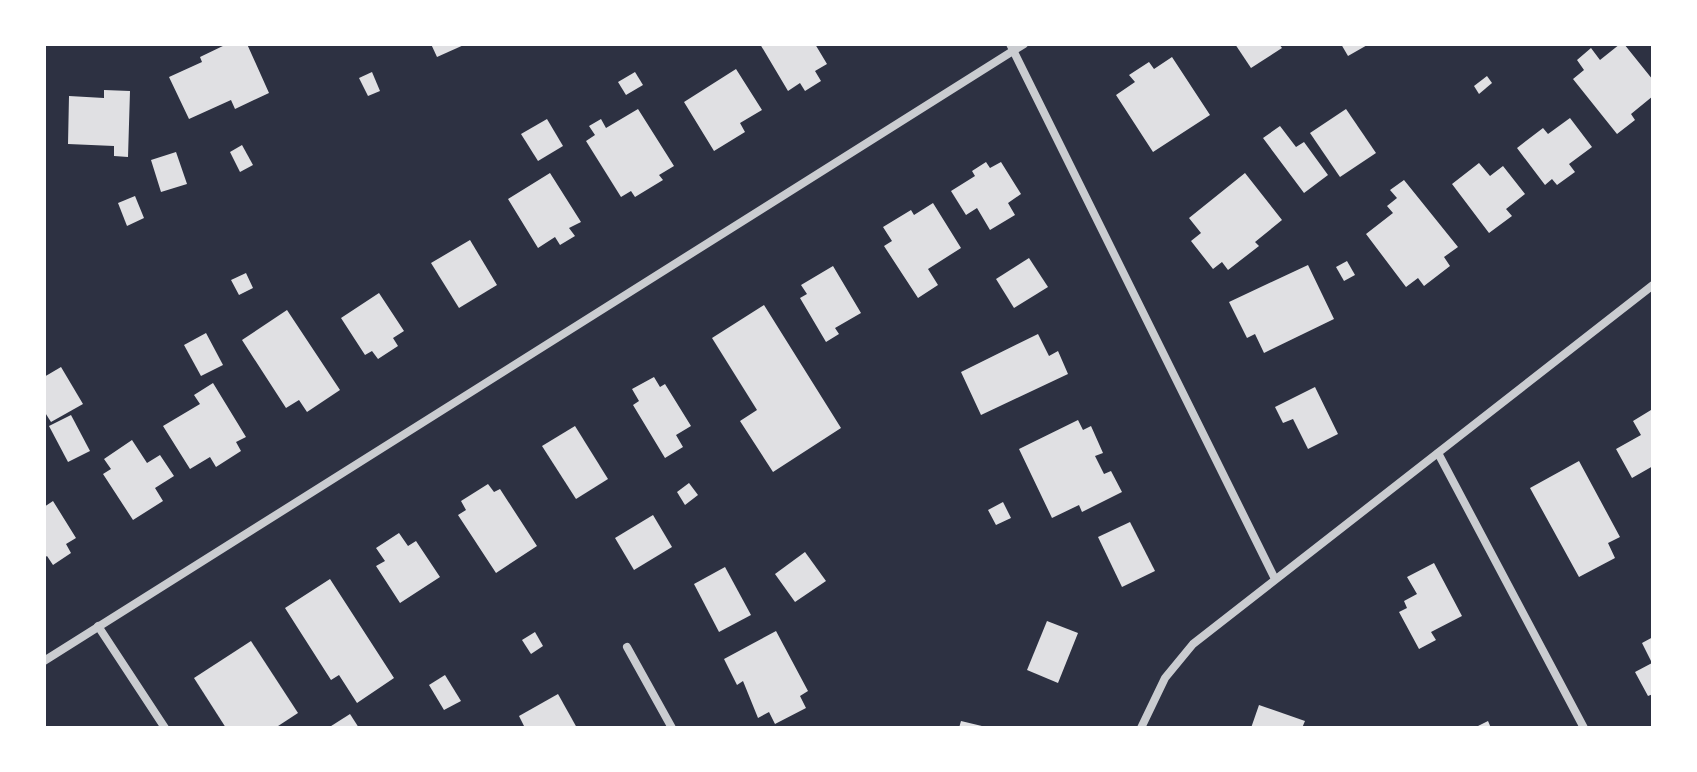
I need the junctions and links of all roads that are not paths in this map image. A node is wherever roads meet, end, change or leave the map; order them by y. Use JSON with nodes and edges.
{"nodes":[{"id":1,"x":1024,"y":44,"type":"edge"},
{"id":2,"x":1012,"y":47,"type":"edge"},
{"id":3,"x":1653,"y":285,"type":"edge"},
{"id":4,"x":1438,"y":453,"type":"junction"},
{"id":5,"x":1275,"y":579,"type":"junction"},
{"id":6,"x":98,"y":626,"type":"junction"},
{"id":7,"x":627,"y":647,"type":"dead end"},
{"id":8,"x":44,"y":661,"type":"edge"},
{"id":9,"x":165,"y":728,"type":"edge"},
{"id":10,"x":672,"y":728,"type":"edge"},
{"id":11,"x":1141,"y":728,"type":"edge"},
{"id":12,"x":1584,"y":728,"type":"edge"}],
"edges":[{"from":1,"to":2,"type":"street"},
{"from":2,"to":5,"type":"street"},
{"from":2,"to":6,"type":"street"},
{"from":3,"to":4,"type":"street"},
{"from":4,"to":5,"type":"street"},
{"from":4,"to":12,"type":"street"},
{"from":5,"to":11,"type":"street"},
{"from":6,"to":8,"type":"street"},
{"from":6,"to":9,"type":"street"},
{"from":7,"to":10,"type":"street"}]}
